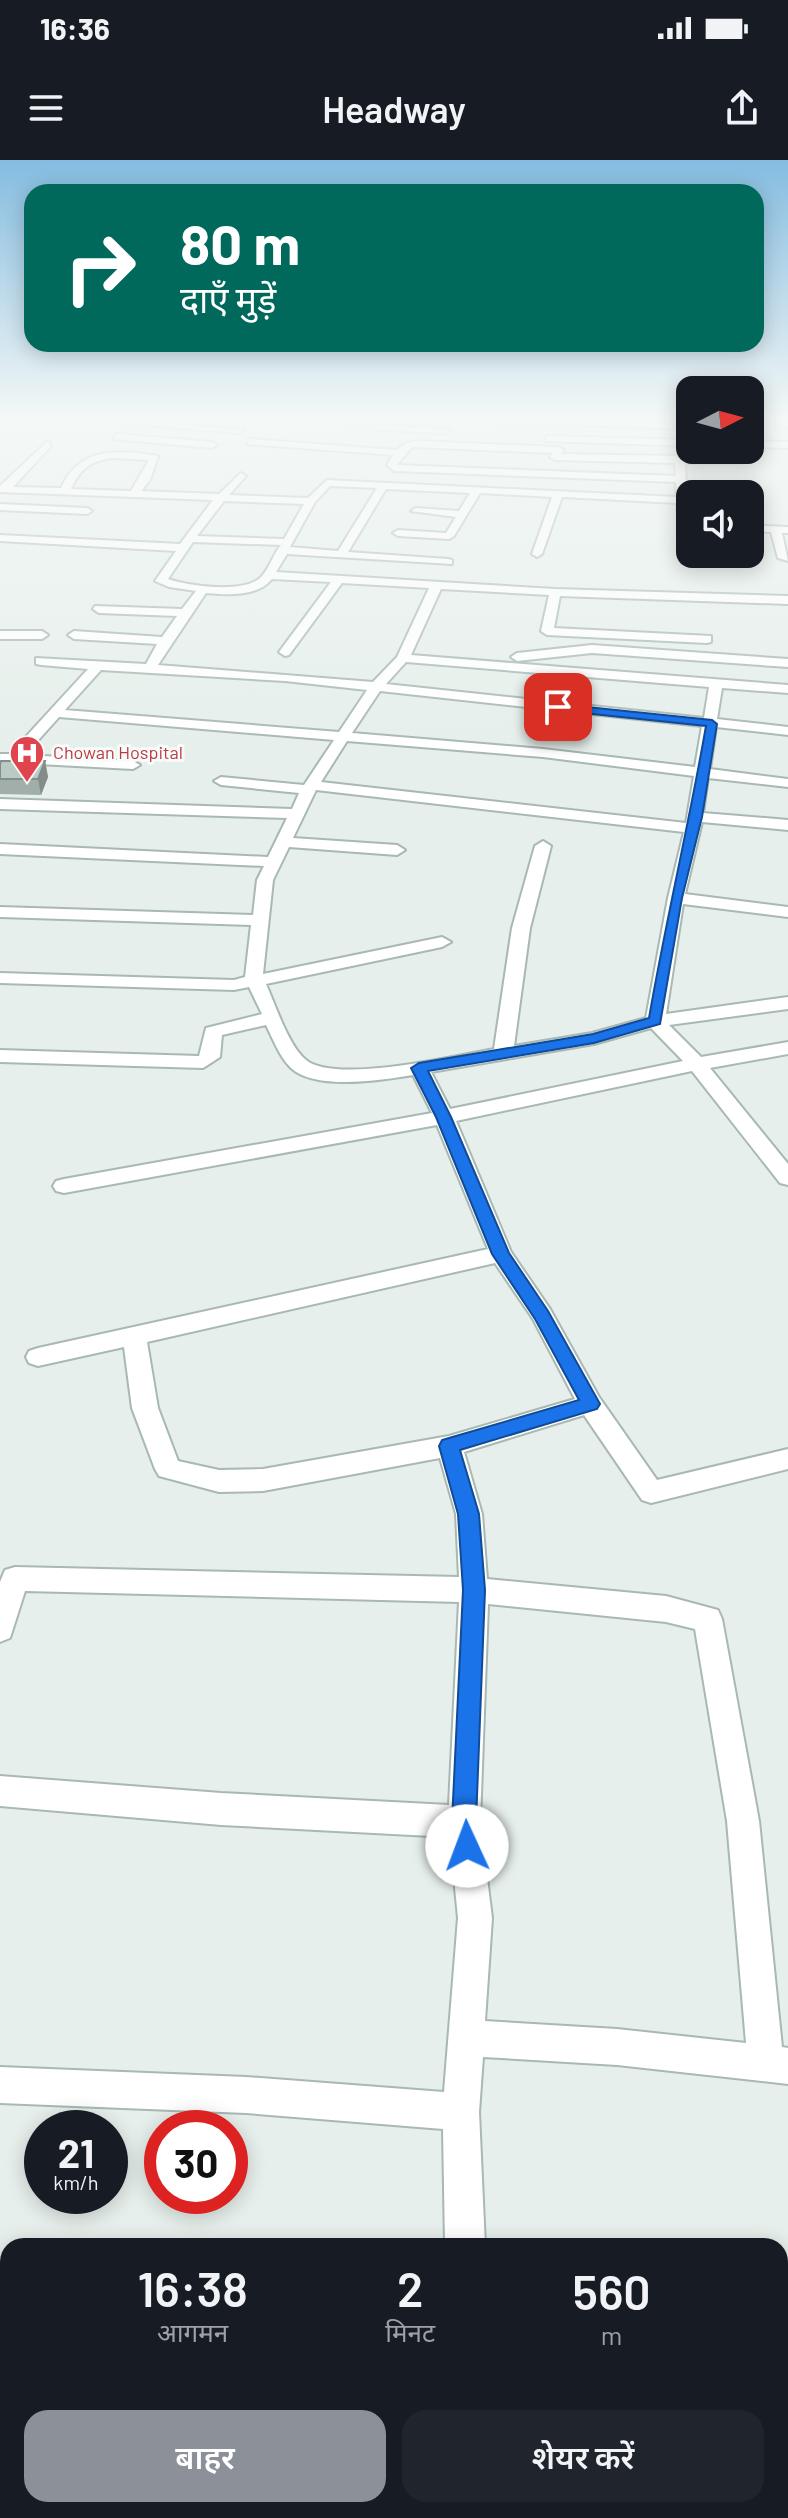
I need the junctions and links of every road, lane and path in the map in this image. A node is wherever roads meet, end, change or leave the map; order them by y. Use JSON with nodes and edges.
{"nodes":[{"id":1,"x":199,"y":527,"type":"edge"},
{"id":2,"x":295,"y":527,"type":"edge"},
{"id":3,"x":358,"y":527,"type":"edge"},
{"id":4,"x":454,"y":527,"type":"edge"},
{"id":5,"x":545,"y":527,"type":"edge"},
{"id":6,"x":782,"y":530,"type":"edge"},
{"id":7,"x":398,"y":533,"type":"dead end"},
{"id":8,"x":0,"y":538,"type":"edge"},
{"id":9,"x":189,"y":543,"type":"junction"},
{"id":10,"x":284,"y":546,"type":"junction"},
{"id":11,"x":342,"y":553,"type":"junction"},
{"id":12,"x":537,"y":554,"type":"dead end"},
{"id":13,"x":788,"y":558,"type":"edge"},
{"id":14,"x":448,"y":562,"type":"dead end"},
{"id":15,"x":269,"y":575,"type":"junction"},
{"id":16,"x":339,"y":579,"type":"junction"},
{"id":17,"x":436,"y":586,"type":"junction"},
{"id":18,"x":204,"y":588,"type":"junction"},
{"id":19,"x":555,"y":592,"type":"junction"},
{"id":20,"x":788,"y":600,"type":"edge"},
{"id":21,"x":99,"y":609,"type":"dead end"},
{"id":22,"x":185,"y":613,"type":"junction"},
{"id":23,"x":0,"y":635,"type":"edge"},
{"id":24,"x":42,"y":635,"type":"dead end"},
{"id":25,"x":74,"y":635,"type":"dead end"},
{"id":26,"x":707,"y":639,"type":"dead end"},
{"id":27,"x":165,"y":641,"type":"junction"},
{"id":28,"x":285,"y":652,"type":"dead end"},
{"id":29,"x":405,"y":653,"type":"junction"},
{"id":30,"x":41,"y":661,"type":"dead end"},
{"id":31,"x":788,"y":663,"type":"edge"},
{"id":32,"x":98,"y":666,"type":"junction"},
{"id":33,"x":150,"y":668,"type":"junction"},
{"id":34,"x":716,"y":683,"type":"junction"},
{"id":35,"x":375,"y":688,"type":"junction"},
{"id":36,"x":788,"y":689,"type":"edge"},
{"id":37,"x":56,"y":713,"type":"junction"},
{"id":38,"x":712,"y":724,"type":"junction"},
{"id":39,"x":788,"y":731,"type":"edge"},
{"id":40,"x":344,"y":736,"type":"junction"},
{"id":41,"x":7,"y":758,"type":"edge"},
{"id":42,"x":133,"y":765,"type":"dead end"},
{"id":43,"x":701,"y":774,"type":"junction"},
{"id":44,"x":221,"y":781,"type":"dead end"},
{"id":45,"x":788,"y":783,"type":"edge"},
{"id":46,"x":310,"y":788,"type":"junction"},
{"id":47,"x":0,"y":804,"type":"edge"},
{"id":48,"x":297,"y":814,"type":"junction"},
{"id":49,"x":695,"y":822,"type":"junction"},
{"id":50,"x":788,"y":825,"type":"edge"},
{"id":51,"x":281,"y":842,"type":"junction"},
{"id":52,"x":543,"y":846,"type":"dead end"},
{"id":53,"x":0,"y":849,"type":"edge"},
{"id":54,"x":397,"y":850,"type":"dead end"},
{"id":55,"x":272,"y":862,"type":"junction"},
{"id":56,"x":676,"y":898,"type":"junction"},
{"id":57,"x":0,"y":912,"type":"edge"},
{"id":58,"x":788,"y":912,"type":"edge"},
{"id":59,"x":261,"y":920,"type":"junction"},
{"id":60,"x":442,"y":942,"type":"dead end"},
{"id":61,"x":0,"y":978,"type":"edge"},
{"id":62,"x":256,"y":981,"type":"junction"},
{"id":63,"x":788,"y":1003,"type":"edge"},
{"id":64,"x":270,"y":1018,"type":"junction"},
{"id":65,"x":655,"y":1021,"type":"junction"},
{"id":66,"x":788,"y":1048,"type":"edge"},
{"id":67,"x":503,"y":1053,"type":"junction"},
{"id":68,"x":0,"y":1056,"type":"edge"},
{"id":69,"x":697,"y":1064,"type":"junction"},
{"id":70,"x":419,"y":1068,"type":"junction"},
{"id":71,"x":444,"y":1117,"type":"junction"},
{"id":72,"x":788,"y":1178,"type":"edge"},
{"id":73,"x":64,"y":1186,"type":"dead end"},
{"id":74,"x":501,"y":1254,"type":"junction"},
{"id":75,"x":134,"y":1336,"type":"junction"},
{"id":76,"x":38,"y":1357,"type":"dead end"},
{"id":77,"x":590,"y":1404,"type":"junction"},
{"id":78,"x":449,"y":1446,"type":"junction"},
{"id":79,"x":788,"y":1459,"type":"edge"},
{"id":80,"x":474,"y":1590,"type":"junction"},
{"id":81,"x":0,"y":1629,"type":"edge"},
{"id":82,"x":0,"y":1791,"type":"edge"},
{"id":83,"x":464,"y":1822,"type":"junction"},
{"id":84,"x":468,"y":2038,"type":"junction"},
{"id":85,"x":777,"y":2065,"type":"edge"},
{"id":86,"x":0,"y":2085,"type":"edge"},
{"id":87,"x":461,"y":2112,"type":"junction"},
{"id":88,"x":465,"y":2238,"type":"edge"}],
"edges":[{"from":1,"to":9,"type":"street"},
{"from":2,"to":10,"type":"street"},
{"from":3,"to":11,"type":"street"},
{"from":4,"to":7,"type":"street"},
{"from":5,"to":12,"type":"street"},
{"from":6,"to":13,"type":"street"},
{"from":8,"to":9,"type":"street"},
{"from":9,"to":10,"type":"street"},
{"from":9,"to":18,"type":"street"},
{"from":10,"to":11,"type":"street"},
{"from":10,"to":15,"type":"street"},
{"from":11,"to":14,"type":"street"},
{"from":15,"to":16,"type":"street"},
{"from":15,"to":18,"type":"street"},
{"from":16,"to":17,"type":"street"},
{"from":16,"to":28,"type":"street"},
{"from":17,"to":19,"type":"street"},
{"from":17,"to":29,"type":"street"},
{"from":18,"to":22,"type":"street"},
{"from":19,"to":20,"type":"street"},
{"from":19,"to":26,"type":"street"},
{"from":21,"to":22,"type":"street"},
{"from":22,"to":27,"type":"street"},
{"from":23,"to":24,"type":"street"},
{"from":25,"to":27,"type":"street"},
{"from":27,"to":33,"type":"street"},
{"from":29,"to":31,"type":"street"},
{"from":29,"to":34,"type":"street"},
{"from":29,"to":35,"type":"street"},
{"from":30,"to":32,"type":"street"},
{"from":32,"to":33,"type":"street"},
{"from":32,"to":37,"type":"street"},
{"from":33,"to":35,"type":"street"},
{"from":34,"to":36,"type":"street"},
{"from":34,"to":38,"type":"street"},
{"from":35,"to":38,"type":"street"},
{"from":35,"to":40,"type":"street"},
{"from":37,"to":40,"type":"street"},
{"from":37,"to":41,"type":"street"},
{"from":38,"to":39,"type":"street"},
{"from":38,"to":43,"type":"street"},
{"from":40,"to":43,"type":"street"},
{"from":40,"to":46,"type":"street"},
{"from":41,"to":42,"type":"street"},
{"from":43,"to":45,"type":"street"},
{"from":43,"to":49,"type":"street"},
{"from":44,"to":46,"type":"street"},
{"from":46,"to":48,"type":"street"},
{"from":46,"to":49,"type":"street"},
{"from":47,"to":48,"type":"street"},
{"from":48,"to":51,"type":"street"},
{"from":49,"to":50,"type":"street"},
{"from":49,"to":56,"type":"street"},
{"from":51,"to":54,"type":"street"},
{"from":51,"to":55,"type":"street"},
{"from":52,"to":67,"type":"street"},
{"from":53,"to":55,"type":"street"},
{"from":55,"to":59,"type":"street"},
{"from":56,"to":58,"type":"street"},
{"from":56,"to":65,"type":"street"},
{"from":57,"to":59,"type":"street"},
{"from":59,"to":62,"type":"street"},
{"from":60,"to":62,"type":"street"},
{"from":61,"to":62,"type":"street"},
{"from":62,"to":64,"type":"street"},
{"from":63,"to":65,"type":"street"},
{"from":64,"to":68,"type":"street"},
{"from":64,"to":70,"type":"street"},
{"from":65,"to":67,"type":"street"},
{"from":65,"to":69,"type":"street"},
{"from":66,"to":69,"type":"street"},
{"from":67,"to":70,"type":"street"},
{"from":69,"to":71,"type":"street"},
{"from":69,"to":72,"type":"street"},
{"from":70,"to":71,"type":"street"},
{"from":71,"to":73,"type":"street"},
{"from":71,"to":74,"type":"street"},
{"from":74,"to":75,"type":"street"},
{"from":74,"to":77,"type":"street"},
{"from":75,"to":76,"type":"street"},
{"from":75,"to":78,"type":"street"},
{"from":77,"to":78,"type":"street"},
{"from":77,"to":79,"type":"street"},
{"from":78,"to":80,"type":"street"},
{"from":80,"to":81,"type":"street"},
{"from":80,"to":83,"type":"street"},
{"from":80,"to":85,"type":"street"},
{"from":82,"to":83,"type":"street"},
{"from":83,"to":84,"type":"street"},
{"from":84,"to":85,"type":"street"},
{"from":84,"to":87,"type":"street"},
{"from":86,"to":87,"type":"street"},
{"from":87,"to":88,"type":"street"}]}
